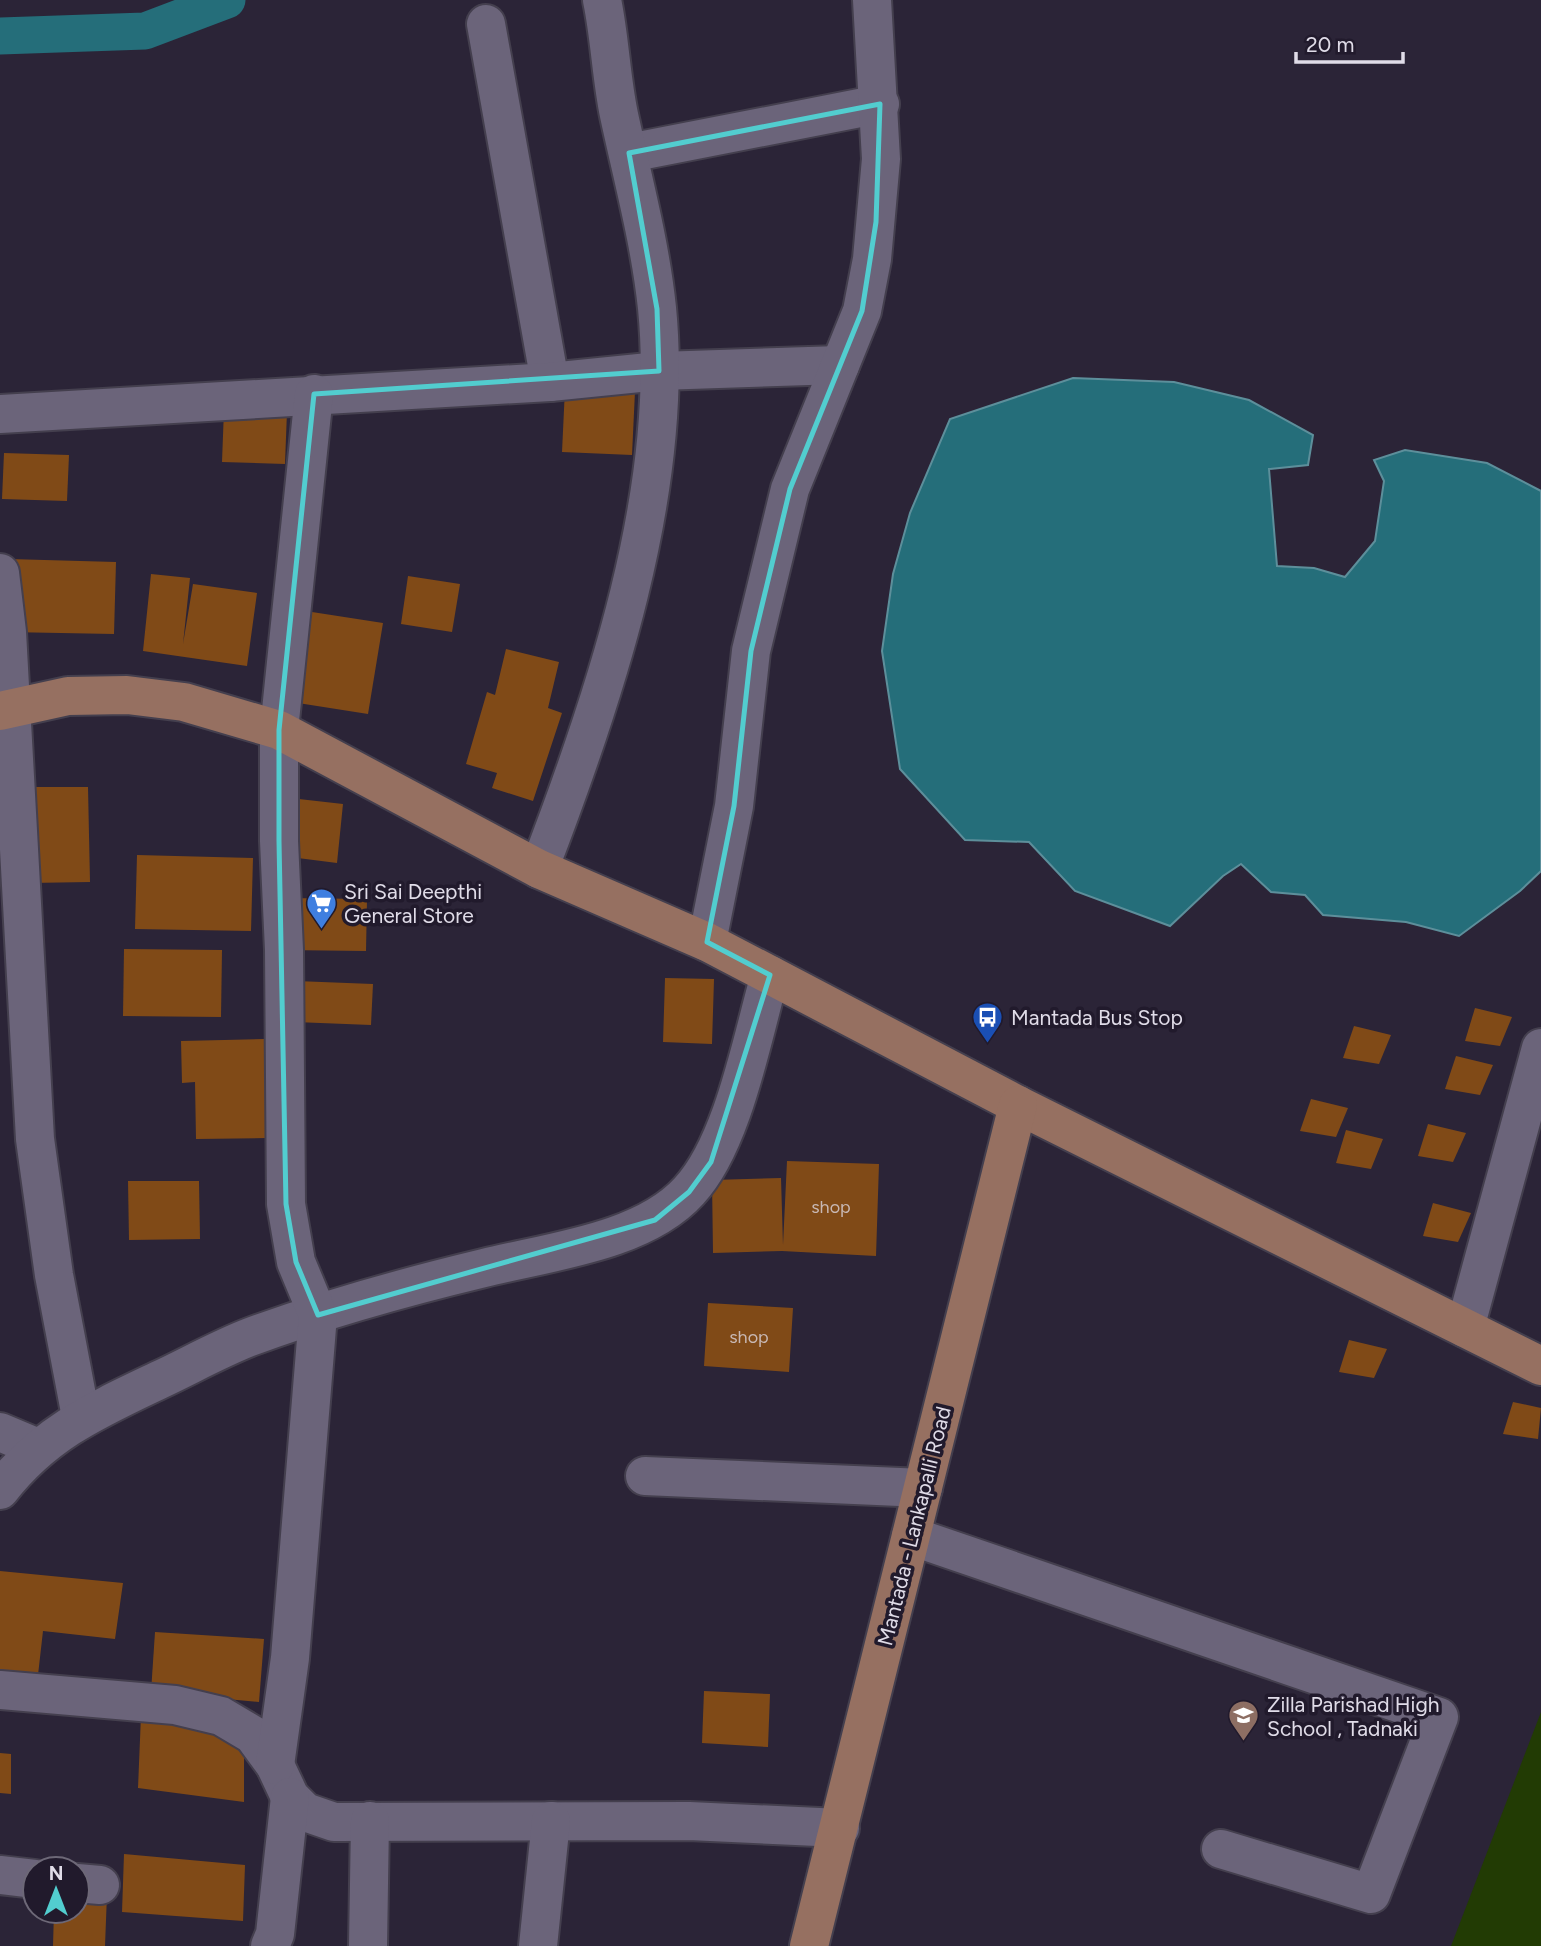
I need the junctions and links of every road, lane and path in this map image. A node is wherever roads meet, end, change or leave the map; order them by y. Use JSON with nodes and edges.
{"nodes":[{"id":1,"x":602,"y":0,"type":"edge"},
{"id":2,"x":872,"y":0,"type":"edge"},
{"id":3,"x":486,"y":24,"type":"dead end"},
{"id":4,"x":880,"y":104,"type":"junction"},
{"id":5,"x":629,"y":153,"type":"junction"},
{"id":6,"x":840,"y":365,"type":"junction"},
{"id":7,"x":659,"y":371,"type":"junction"},
{"id":8,"x":550,"y":382,"type":"junction"},
{"id":9,"x":314,"y":394,"type":"junction"},
{"id":10,"x":0,"y":414,"type":"edge"},
{"id":11,"x":0,"y":573,"type":"edge"},
{"id":12,"x":4,"y":631,"type":"edge"},
{"id":13,"x":5,"y":709,"type":"edge"},
{"id":14,"x":279,"y":730,"type":"junction"},
{"id":15,"x":539,"y":869,"type":"junction"},
{"id":16,"x":707,"y":942,"type":"junction"},
{"id":17,"x":770,"y":975,"type":"junction"},
{"id":18,"x":1541,"y":1048,"type":"edge"},
{"id":19,"x":1018,"y":1105,"type":"junction"},
{"id":20,"x":318,"y":1315,"type":"junction"},
{"id":21,"x":1465,"y":1328,"type":"junction"},
{"id":22,"x":1541,"y":1366,"type":"edge"},
{"id":23,"x":81,"y":1417,"type":"junction"},
{"id":24,"x":0,"y":1432,"type":"edge"},
{"id":25,"x":38,"y":1448,"type":"junction"},
{"id":26,"x":645,"y":1476,"type":"dead end"},
{"id":27,"x":923,"y":1488,"type":"junction"},
{"id":28,"x":0,"y":1490,"type":"edge"},
{"id":29,"x":911,"y":1536,"type":"junction"},
{"id":30,"x":0,"y":1690,"type":"edge"},
{"id":31,"x":282,"y":1781,"type":"junction"},
{"id":32,"x":370,"y":1821,"type":"junction"},
{"id":33,"x":551,"y":1821,"type":"junction"},
{"id":34,"x":840,"y":1828,"type":"junction"},
{"id":35,"x":1221,"y":1849,"type":"dead end"},
{"id":36,"x":0,"y":1875,"type":"edge"},
{"id":37,"x":21,"y":1877,"type":"edge"},
{"id":38,"x":270,"y":1946,"type":"edge"},
{"id":39,"x":368,"y":1946,"type":"edge"},
{"id":40,"x":538,"y":1946,"type":"edge"},
{"id":41,"x":809,"y":1946,"type":"edge"}],
"edges":[{"from":1,"to":5,"type":"street"},
{"from":2,"to":4,"type":"street"},
{"from":3,"to":8,"type":"street"},
{"from":4,"to":5,"type":"street"},
{"from":4,"to":6,"type":"street"},
{"from":5,"to":7,"type":"street"},
{"from":6,"to":7,"type":"street"},
{"from":6,"to":16,"type":"street"},
{"from":7,"to":8,"type":"street"},
{"from":7,"to":15,"type":"street"},
{"from":8,"to":9,"type":"street"},
{"from":9,"to":10,"type":"street"},
{"from":9,"to":14,"type":"street"},
{"from":11,"to":12,"type":"street"},
{"from":12,"to":13,"type":"street"},
{"from":13,"to":14,"type":"main road"},
{"from":13,"to":23,"type":"street"},
{"from":14,"to":15,"type":"main road"},
{"from":14,"to":20,"type":"street"},
{"from":15,"to":16,"type":"main road"},
{"from":16,"to":17,"type":"main road"},
{"from":17,"to":19,"type":"main road"},
{"from":17,"to":20,"type":"street"},
{"from":18,"to":21,"type":"street"},
{"from":19,"to":21,"type":"main road"},
{"from":19,"to":27,"type":"main road","name":"Mantada - Lankapalli Road"},
{"from":20,"to":23,"type":"street"},
{"from":20,"to":31,"type":"street"},
{"from":21,"to":22,"type":"main road"},
{"from":23,"to":25,"type":"street"},
{"from":24,"to":25,"type":"street"},
{"from":25,"to":28,"type":"street"},
{"from":26,"to":27,"type":"street"},
{"from":27,"to":29,"type":"main road","name":"Mantada - Lankapalli Road"},
{"from":29,"to":34,"type":"main road","name":"Mantada - Lankapalli Road"},
{"from":29,"to":35,"type":"street"},
{"from":30,"to":31,"type":"street"},
{"from":31,"to":32,"type":"street"},
{"from":31,"to":38,"type":"street"},
{"from":32,"to":33,"type":"street"},
{"from":32,"to":39,"type":"street"},
{"from":33,"to":34,"type":"street"},
{"from":33,"to":40,"type":"street"},
{"from":34,"to":41,"type":"main road","name":"Mantada - Lankapalli Road"},
{"from":36,"to":37,"type":"street"}]}
